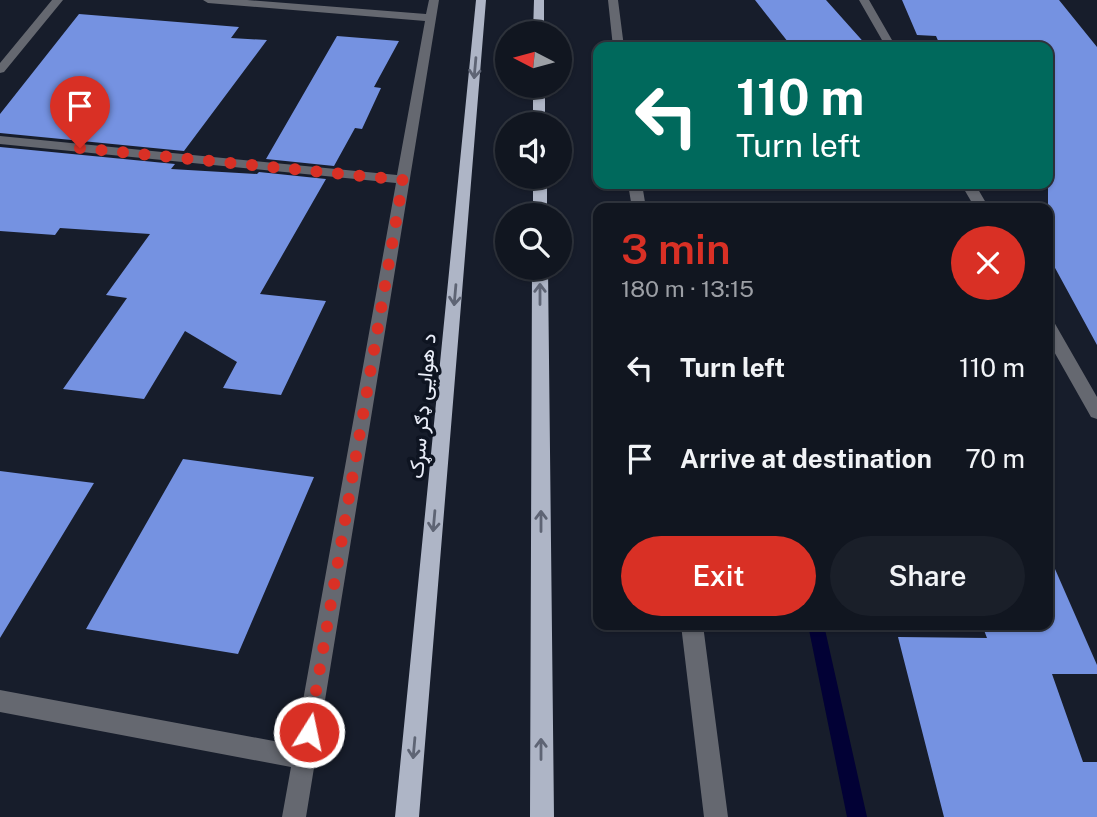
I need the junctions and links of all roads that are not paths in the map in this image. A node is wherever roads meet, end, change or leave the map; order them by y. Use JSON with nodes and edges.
{"nodes":[{"id":1,"x":58,"y":0,"type":"edge"},
{"id":2,"x":208,"y":0,"type":"edge"},
{"id":3,"x":481,"y":0,"type":"edge"},
{"id":4,"x":539,"y":0,"type":"edge"},
{"id":5,"x":613,"y":0,"type":"edge"},
{"id":6,"x":864,"y":0,"type":"edge"},
{"id":7,"x":432,"y":9,"type":"edge"},
{"id":8,"x":539,"y":21,"type":"edge"},
{"id":9,"x":618,"y":42,"type":"edge"},
{"id":10,"x":888,"y":42,"type":"edge"},
{"id":11,"x":0,"y":70,"type":"edge"},
{"id":12,"x":0,"y":140,"type":"edge"},
{"id":13,"x":403,"y":180,"type":"junction"},
{"id":14,"x":540,"y":280,"type":"edge"},
{"id":15,"x":1053,"y":335,"type":"edge"},
{"id":16,"x":1097,"y":412,"type":"edge"},
{"id":17,"x":693,"y":630,"type":"edge"},
{"id":18,"x":0,"y":701,"type":"edge"},
{"id":19,"x":304,"y":758,"type":"junction"},
{"id":20,"x":294,"y":817,"type":"edge"},
{"id":21,"x":407,"y":817,"type":"edge"},
{"id":22,"x":542,"y":817,"type":"edge"},
{"id":23,"x":716,"y":817,"type":"edge"}],
"edges":[{"from":1,"to":11,"type":"street"},
{"from":2,"to":7,"type":"street"},
{"from":3,"to":21,"type":"main road","name":"د هوایی ډګر سړک","one_way":true},
{"from":4,"to":8,"type":"main road"},
{"from":5,"to":9,"type":"street"},
{"from":6,"to":10,"type":"street"},
{"from":7,"to":13,"type":"street"},
{"from":12,"to":13,"type":"street"},
{"from":13,"to":19,"type":"street"},
{"from":22,"to":14,"type":"main road","one_way":true},
{"from":15,"to":16,"type":"street"},
{"from":17,"to":23,"type":"street"},
{"from":18,"to":19,"type":"street"},
{"from":19,"to":20,"type":"street"}]}
